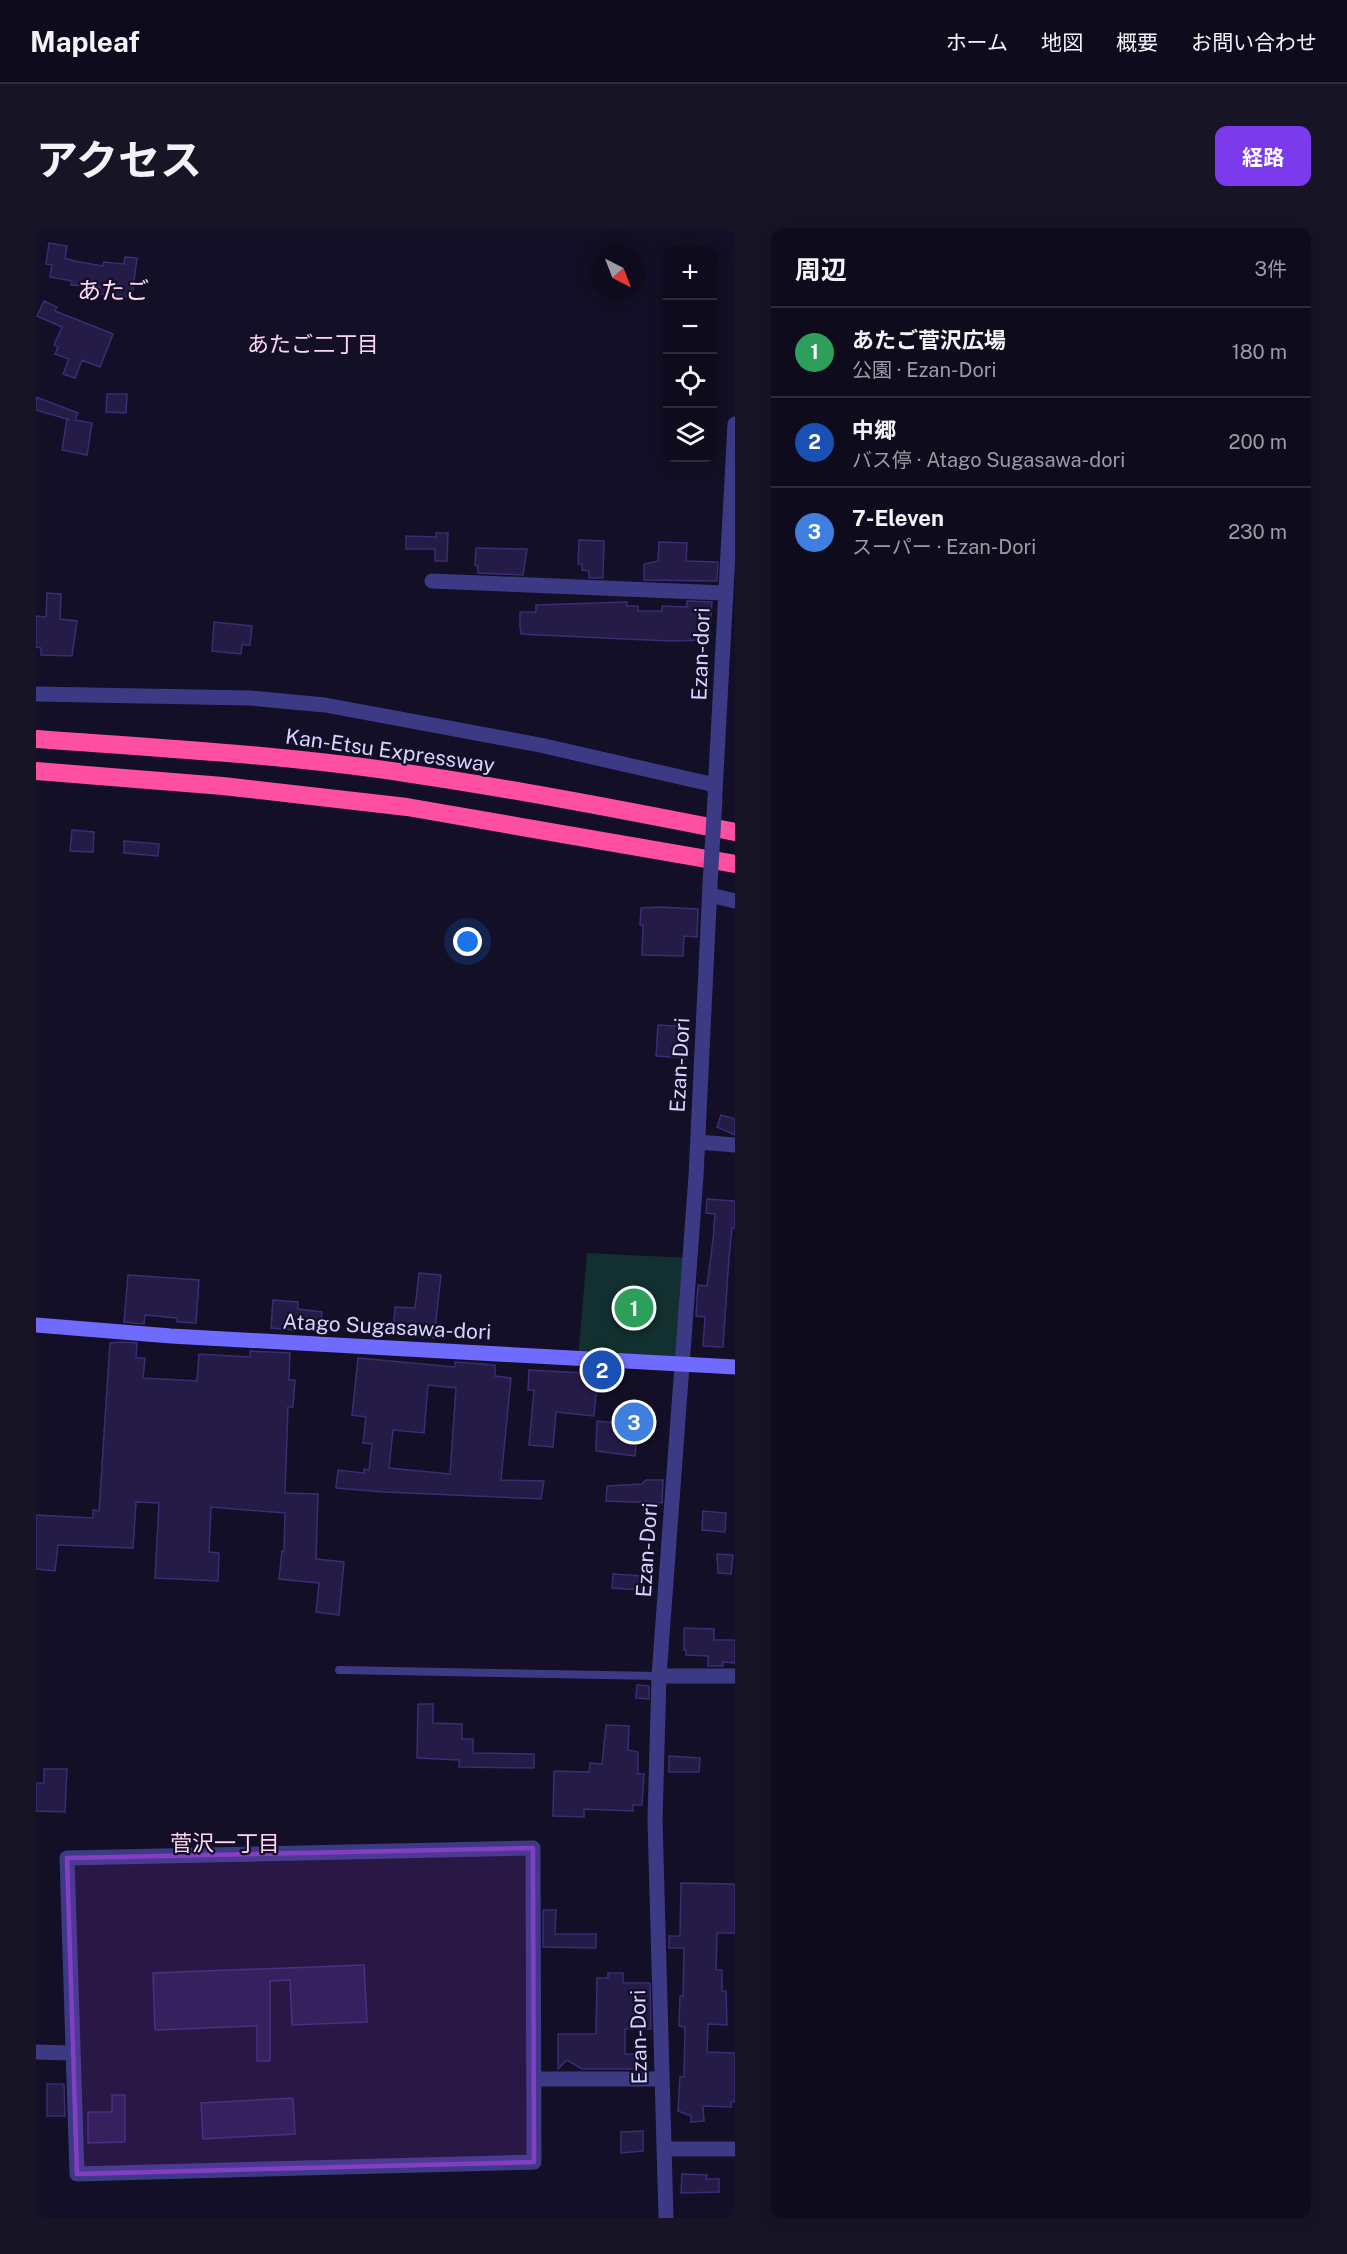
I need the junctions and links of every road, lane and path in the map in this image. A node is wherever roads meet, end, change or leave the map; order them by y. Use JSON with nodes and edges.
{"nodes":[{"id":1,"x":735,"y":424,"type":"edge"},
{"id":2,"x":432,"y":581,"type":"dead end"},
{"id":3,"x":724,"y":593,"type":"junction"},
{"id":4,"x":36,"y":694,"type":"edge"},
{"id":5,"x":36,"y":740,"type":"edge"},
{"id":6,"x":36,"y":771,"type":"edge"},
{"id":7,"x":715,"y":791,"type":"junction"},
{"id":8,"x":735,"y":832,"type":"edge"},
{"id":9,"x":735,"y":864,"type":"edge"},
{"id":10,"x":710,"y":890,"type":"junction"},
{"id":11,"x":735,"y":901,"type":"edge"},
{"id":12,"x":698,"y":1142,"type":"junction"},
{"id":13,"x":735,"y":1145,"type":"edge"},
{"id":14,"x":36,"y":1325,"type":"edge"},
{"id":15,"x":682,"y":1365,"type":"junction"},
{"id":16,"x":735,"y":1367,"type":"edge"},
{"id":17,"x":339,"y":1670,"type":"dead end"},
{"id":18,"x":659,"y":1676,"type":"junction"},
{"id":19,"x":735,"y":1676,"type":"edge"},
{"id":20,"x":36,"y":2052,"type":"edge"},
{"id":21,"x":71,"y":2053,"type":"junction"},
{"id":22,"x":534,"y":2079,"type":"junction"},
{"id":23,"x":660,"y":2079,"type":"junction"},
{"id":24,"x":664,"y":2149,"type":"junction"},
{"id":25,"x":735,"y":2149,"type":"edge"},
{"id":26,"x":666,"y":2218,"type":"edge"}],
"edges":[{"from":1,"to":3,"type":"street","name":"Ezan-dori"},
{"from":2,"to":3,"type":"street"},
{"from":3,"to":7,"type":"street","name":"Ezan-dori"},
{"from":4,"to":7,"type":"street"},
{"from":5,"to":8,"type":"highway","name":"Kan-Etsu Expressway"},
{"from":6,"to":9,"type":"highway"},
{"from":7,"to":10,"type":"street","name":"Ezan-dori","bridge":true},
{"from":10,"to":11,"type":"street"},
{"from":10,"to":12,"type":"street","name":"Ezan-Dori"},
{"from":12,"to":13,"type":"street"},
{"from":12,"to":15,"type":"street","name":"Ezan-Dori"},
{"from":14,"to":15,"type":"street","name":"Atago Sugasawa-dori"},
{"from":15,"to":16,"type":"street","name":"Atago Sugasawa-dori"},
{"from":15,"to":18,"type":"street","name":"Ezan-Dori"},
{"from":17,"to":18,"type":"lane"},
{"from":18,"to":19,"type":"street"},
{"from":18,"to":23,"type":"street","name":"Ezan-Dori"},
{"from":20,"to":21,"type":"street"},
{"from":21,"to":22,"type":"street"},
{"from":21,"to":22,"type":"street"},
{"from":22,"to":23,"type":"street"},
{"from":23,"to":24,"type":"street","name":"Ezan-Dori"},
{"from":24,"to":25,"type":"street"},
{"from":24,"to":26,"type":"street","name":"Ezan-Dori"}]}
